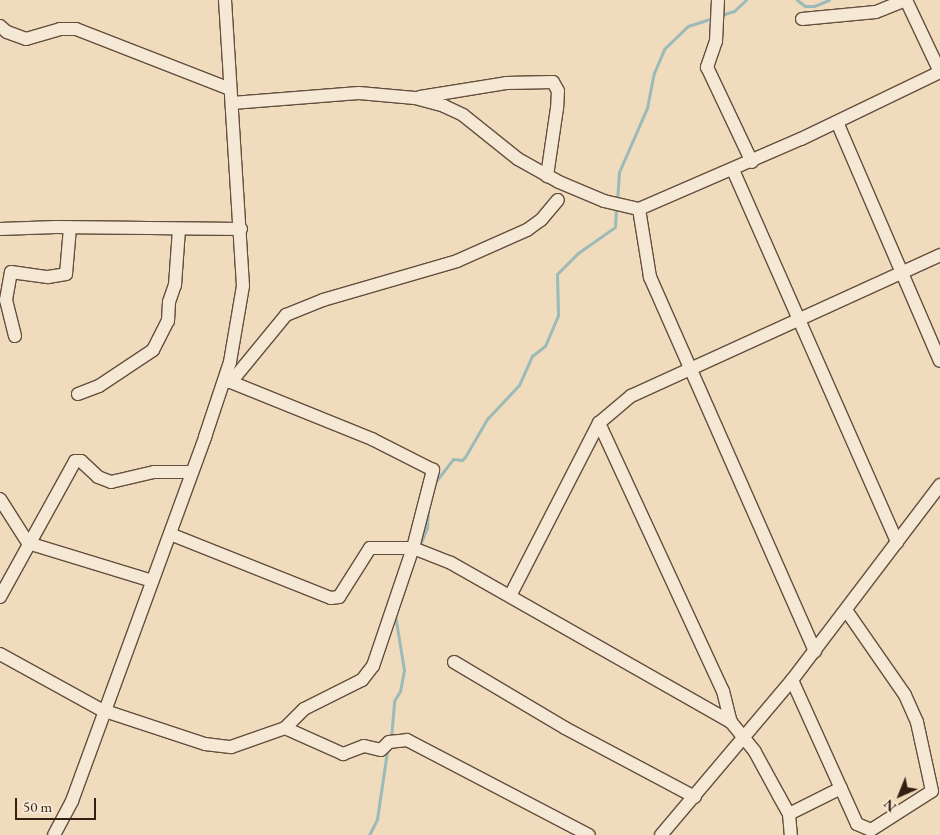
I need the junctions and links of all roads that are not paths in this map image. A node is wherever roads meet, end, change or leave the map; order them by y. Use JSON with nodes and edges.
{"nodes":[{"id":1,"x":225,"y":0,"type":"edge"},
{"id":2,"x":718,"y":0,"type":"edge"},
{"id":3,"x":905,"y":0,"type":"edge"},
{"id":4,"x":802,"y":19,"type":"dead end"},
{"id":5,"x":0,"y":26,"type":"edge"},
{"id":6,"x":940,"y":72,"type":"edge"},
{"id":7,"x":230,"y":89,"type":"junction"},
{"id":8,"x":415,"y":98,"type":"junction"},
{"id":9,"x":232,"y":104,"type":"junction"},
{"id":10,"x":837,"y":122,"type":"junction"},
{"id":11,"x":752,"y":162,"type":"junction"},
{"id":12,"x":734,"y":170,"type":"junction"},
{"id":13,"x":553,"y":179,"type":"junction"},
{"id":14,"x":584,"y":194,"type":"junction"},
{"id":15,"x":558,"y":200,"type":"junction"},
{"id":16,"x":635,"y":209,"type":"junction"},
{"id":17,"x":70,"y":228,"type":"junction"},
{"id":18,"x":178,"y":228,"type":"junction"},
{"id":19,"x":0,"y":229,"type":"edge"},
{"id":20,"x":241,"y":229,"type":"junction"},
{"id":21,"x":940,"y":255,"type":"edge"},
{"id":22,"x":902,"y":271,"type":"junction"},
{"id":23,"x":797,"y":319,"type":"junction"},
{"id":24,"x":15,"y":336,"type":"dead end"},
{"id":25,"x":940,"y":361,"type":"edge"},
{"id":26,"x":692,"y":366,"type":"junction"},
{"id":27,"x":227,"y":382,"type":"junction"},
{"id":28,"x":78,"y":394,"type":"dead end"},
{"id":29,"x":599,"y":423,"type":"junction"},
{"id":30,"x":192,"y":472,"type":"junction"},
{"id":31,"x":940,"y":485,"type":"edge"},
{"id":32,"x":0,"y":499,"type":"edge"},
{"id":33,"x":170,"y":534,"type":"junction"},
{"id":34,"x":897,"y":542,"type":"junction"},
{"id":35,"x":28,"y":543,"type":"junction"},
{"id":36,"x":417,"y":549,"type":"junction"},
{"id":37,"x":152,"y":581,"type":"junction"},
{"id":38,"x":510,"y":596,"type":"junction"},
{"id":39,"x":0,"y":597,"type":"edge"},
{"id":40,"x":846,"y":610,"type":"junction"},
{"id":41,"x":815,"y":651,"type":"junction"},
{"id":42,"x":0,"y":654,"type":"edge"},
{"id":43,"x":454,"y":662,"type":"dead end"},
{"id":44,"x":792,"y":680,"type":"junction"},
{"id":45,"x":102,"y":710,"type":"junction"},
{"id":46,"x":731,"y":722,"type":"junction"},
{"id":47,"x":285,"y":728,"type":"junction"},
{"id":48,"x":745,"y":739,"type":"junction"},
{"id":49,"x":841,"y":788,"type":"junction"},
{"id":50,"x":695,"y":797,"type":"junction"},
{"id":51,"x":789,"y":814,"type":"junction"},
{"id":52,"x":667,"y":832,"type":"edge"},
{"id":53,"x":54,"y":835,"type":"edge"},
{"id":54,"x":589,"y":835,"type":"edge"},
{"id":55,"x":791,"y":835,"type":"edge"}],
"edges":[{"from":1,"to":7,"type":"street"},
{"from":2,"to":11,"type":"street"},
{"from":3,"to":4,"type":"street"},
{"from":3,"to":6,"type":"street"},
{"from":5,"to":7,"type":"street"},
{"from":6,"to":10,"type":"street"},
{"from":7,"to":9,"type":"street"},
{"from":8,"to":9,"type":"street"},
{"from":8,"to":13,"type":"street"},
{"from":8,"to":13,"type":"street"},
{"from":9,"to":20,"type":"street"},
{"from":10,"to":11,"type":"street"},
{"from":10,"to":22,"type":"street"},
{"from":11,"to":12,"type":"street"},
{"from":12,"to":16,"type":"street"},
{"from":12,"to":23,"type":"street"},
{"from":13,"to":14,"type":"street"},
{"from":13,"to":15,"type":"street"},
{"from":14,"to":15,"type":"street"},
{"from":14,"to":16,"type":"street"},
{"from":15,"to":27,"type":"street"},
{"from":16,"to":26,"type":"street"},
{"from":17,"to":18,"type":"street"},
{"from":17,"to":19,"type":"street"},
{"from":17,"to":24,"type":"street"},
{"from":18,"to":20,"type":"street"},
{"from":18,"to":28,"type":"street"},
{"from":20,"to":27,"type":"street"},
{"from":21,"to":22,"type":"street"},
{"from":22,"to":23,"type":"street"},
{"from":22,"to":25,"type":"street"},
{"from":23,"to":26,"type":"street"},
{"from":23,"to":34,"type":"street"},
{"from":26,"to":29,"type":"street"},
{"from":26,"to":41,"type":"street"},
{"from":27,"to":30,"type":"street"},
{"from":27,"to":36,"type":"street"},
{"from":29,"to":38,"type":"street"},
{"from":29,"to":46,"type":"street"},
{"from":30,"to":33,"type":"street"},
{"from":30,"to":35,"type":"street"},
{"from":31,"to":34,"type":"street"},
{"from":32,"to":35,"type":"street"},
{"from":33,"to":36,"type":"street"},
{"from":33,"to":37,"type":"street"},
{"from":34,"to":40,"type":"street"},
{"from":35,"to":37,"type":"street"},
{"from":35,"to":39,"type":"street"},
{"from":36,"to":38,"type":"street"},
{"from":36,"to":47,"type":"street"},
{"from":37,"to":45,"type":"street"},
{"from":38,"to":46,"type":"street"},
{"from":40,"to":41,"type":"street"},
{"from":40,"to":49,"type":"street"},
{"from":41,"to":44,"type":"street"},
{"from":42,"to":45,"type":"street"},
{"from":43,"to":50,"type":"street"},
{"from":44,"to":48,"type":"street"},
{"from":44,"to":49,"type":"street"},
{"from":45,"to":47,"type":"street"},
{"from":45,"to":53,"type":"street"},
{"from":46,"to":48,"type":"street"},
{"from":47,"to":54,"type":"street"},
{"from":48,"to":50,"type":"street"},
{"from":48,"to":51,"type":"street"},
{"from":49,"to":51,"type":"street"},
{"from":50,"to":52,"type":"street"},
{"from":51,"to":55,"type":"street"}]}
